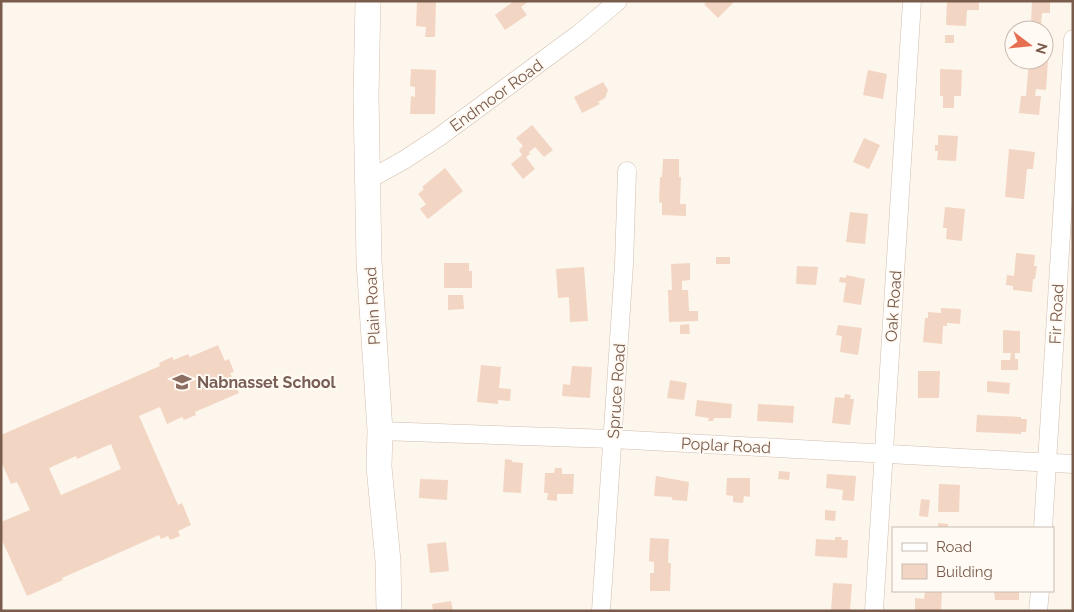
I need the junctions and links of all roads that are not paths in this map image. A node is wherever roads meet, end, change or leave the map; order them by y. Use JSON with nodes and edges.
{"nodes":[{"id":1,"x":368,"y":1,"type":"edge"},
{"id":2,"x":618,"y":1,"type":"edge"},
{"id":3,"x":912,"y":1,"type":"edge"},
{"id":4,"x":1073,"y":39,"type":"edge"},
{"id":5,"x":628,"y":171,"type":"dead end"},
{"id":6,"x":368,"y":180,"type":"junction"},
{"id":7,"x":380,"y":431,"type":"junction"},
{"id":8,"x":612,"y":439,"type":"junction"},
{"id":9,"x":884,"y":454,"type":"junction"},
{"id":10,"x":1047,"y":463,"type":"junction"},
{"id":11,"x":1073,"y":464,"type":"edge"},
{"id":12,"x":1043,"y":527,"type":"edge"},
{"id":13,"x":1040,"y":592,"type":"edge"},
{"id":14,"x":389,"y":611,"type":"edge"},
{"id":15,"x":601,"y":611,"type":"edge"},
{"id":16,"x":874,"y":611,"type":"edge"},
{"id":17,"x":1038,"y":611,"type":"edge"}],
"edges":[{"from":1,"to":6,"type":"main road","name":"Plain Road"},
{"from":2,"to":6,"type":"street","name":"Endmoor Road"},
{"from":3,"to":9,"type":"street","name":"Oak Road"},
{"from":4,"to":10,"type":"street","name":"Fir Road"},
{"from":5,"to":8,"type":"street","name":"Spruce Road"},
{"from":6,"to":7,"type":"main road","name":"Plain Road"},
{"from":7,"to":8,"type":"street","name":"Poplar Road"},
{"from":7,"to":14,"type":"main road","name":"Plain Road"},
{"from":8,"to":9,"type":"street","name":"Poplar Road"},
{"from":8,"to":15,"type":"street","name":"Spruce Road"},
{"from":9,"to":10,"type":"street","name":"Poplar Road"},
{"from":9,"to":16,"type":"street","name":"Oak Road"},
{"from":10,"to":11,"type":"street","name":"Poplar Road"},
{"from":10,"to":12,"type":"street","name":"Fir Road"},
{"from":13,"to":17,"type":"street"}]}
